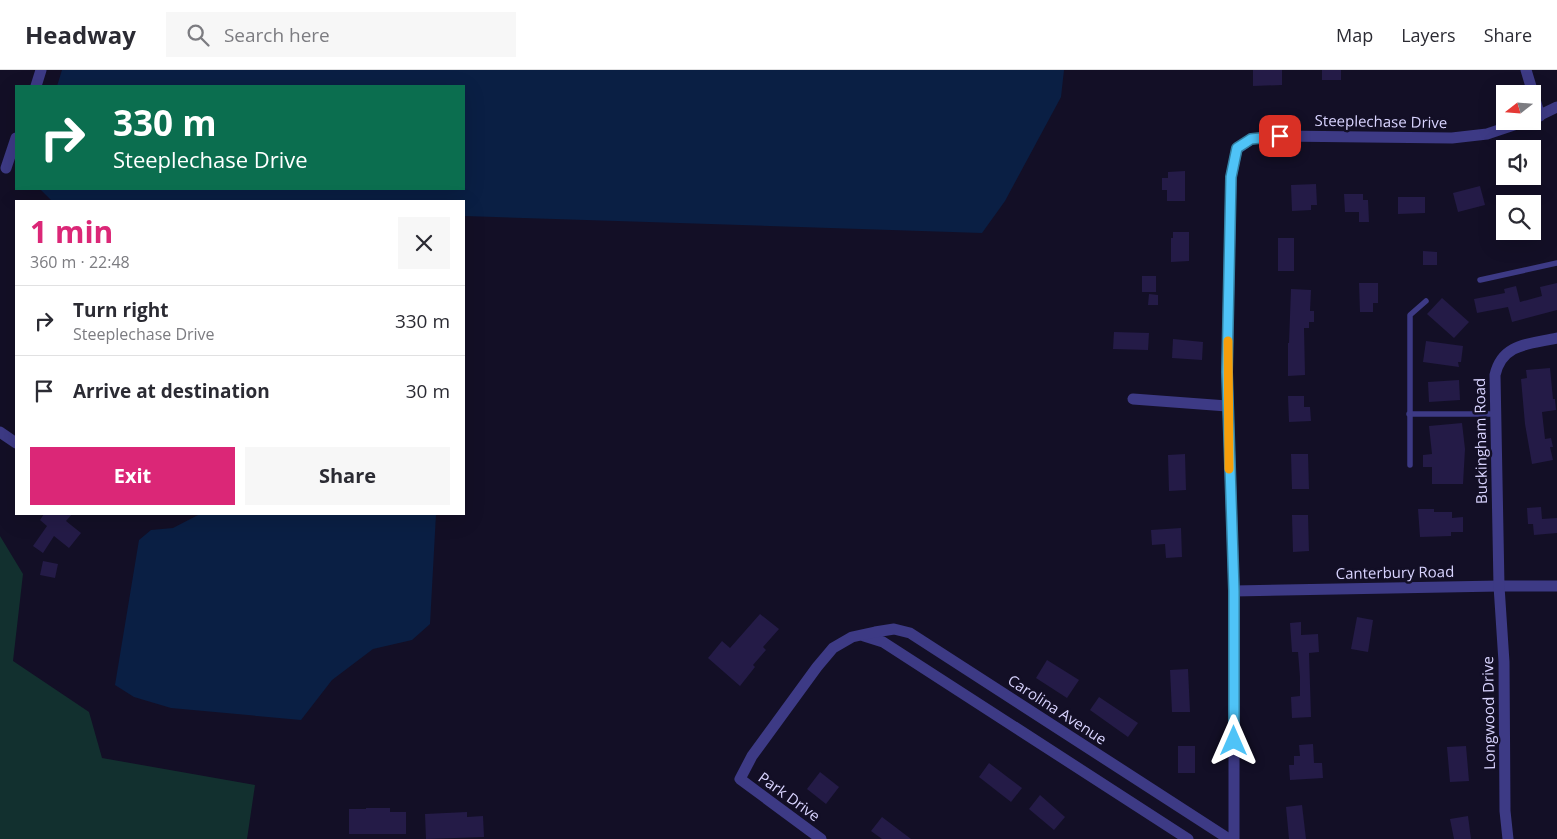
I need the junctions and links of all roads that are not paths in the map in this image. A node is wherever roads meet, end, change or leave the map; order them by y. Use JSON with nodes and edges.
{"nodes":[{"id":1,"x":41,"y":70,"type":"edge"},
{"id":2,"x":1526,"y":70,"type":"edge"},
{"id":3,"x":36,"y":85,"type":"edge"},
{"id":4,"x":1529,"y":85,"type":"edge"},
{"id":5,"x":1557,"y":107,"type":"edge"},
{"id":6,"x":1541,"y":115,"type":"edge"},
{"id":7,"x":1499,"y":130,"type":"edge"},
{"id":8,"x":15,"y":141,"type":"edge"},
{"id":9,"x":6,"y":168,"type":"dead end"},
{"id":10,"x":1557,"y":263,"type":"edge"},
{"id":11,"x":1480,"y":280,"type":"dead end"},
{"id":12,"x":1426,"y":301,"type":"dead end"},
{"id":13,"x":1557,"y":338,"type":"edge"},
{"id":14,"x":1133,"y":399,"type":"dead end"},
{"id":15,"x":1227,"y":406,"type":"junction"},
{"id":16,"x":1409,"y":414,"type":"junction"},
{"id":17,"x":1494,"y":414,"type":"junction"},
{"id":18,"x":0,"y":432,"type":"edge"},
{"id":19,"x":15,"y":442,"type":"edge"},
{"id":20,"x":1410,"y":466,"type":"dead end"},
{"id":21,"x":1499,"y":586,"type":"junction"},
{"id":22,"x":1557,"y":586,"type":"edge"},
{"id":23,"x":1234,"y":591,"type":"junction"},
{"id":24,"x":862,"y":636,"type":"junction"},
{"id":25,"x":1051,"y":724,"type":"junction"},
{"id":26,"x":1040,"y":743,"type":"junction"},
{"id":27,"x":740,"y":780,"type":"joint"},
{"id":28,"x":821,"y":839,"type":"edge"},
{"id":29,"x":1188,"y":839,"type":"edge"},
{"id":30,"x":1229,"y":839,"type":"edge"},
{"id":31,"x":1234,"y":839,"type":"edge"},
{"id":32,"x":1508,"y":839,"type":"edge"}],
"edges":[{"from":1,"to":3,"type":"street"},
{"from":2,"to":4,"type":"street"},
{"from":5,"to":6,"type":"street"},
{"from":7,"to":15,"type":"street","name":"Steeplechase Drive"},
{"from":8,"to":9,"type":"street"},
{"from":10,"to":11,"type":"lane"},
{"from":12,"to":16,"type":"lane"},
{"from":13,"to":17,"type":"street","name":"Buckingham Road"},
{"from":14,"to":15,"type":"street"},
{"from":15,"to":23,"type":"street"},
{"from":16,"to":17,"type":"lane"},
{"from":16,"to":20,"type":"lane"},
{"from":17,"to":21,"type":"street","name":"Buckingham Road"},
{"from":18,"to":19,"type":"street"},
{"from":21,"to":22,"type":"street","name":"Canterbury Road"},
{"from":21,"to":23,"type":"street","name":"Canterbury Road"},
{"from":21,"to":32,"type":"street","name":"Longwood Drive"},
{"from":23,"to":31,"type":"street"},
{"from":24,"to":25,"type":"street","name":"Carolina Avenue"},
{"from":24,"to":26,"type":"street"},
{"from":24,"to":27,"type":"street","name":"Carolina Avenue"},
{"from":25,"to":26,"type":"street"},
{"from":25,"to":30,"type":"street","name":"Carolina Avenue"},
{"from":26,"to":29,"type":"street"},
{"from":27,"to":28,"type":"street","name":"Park Drive"}]}
